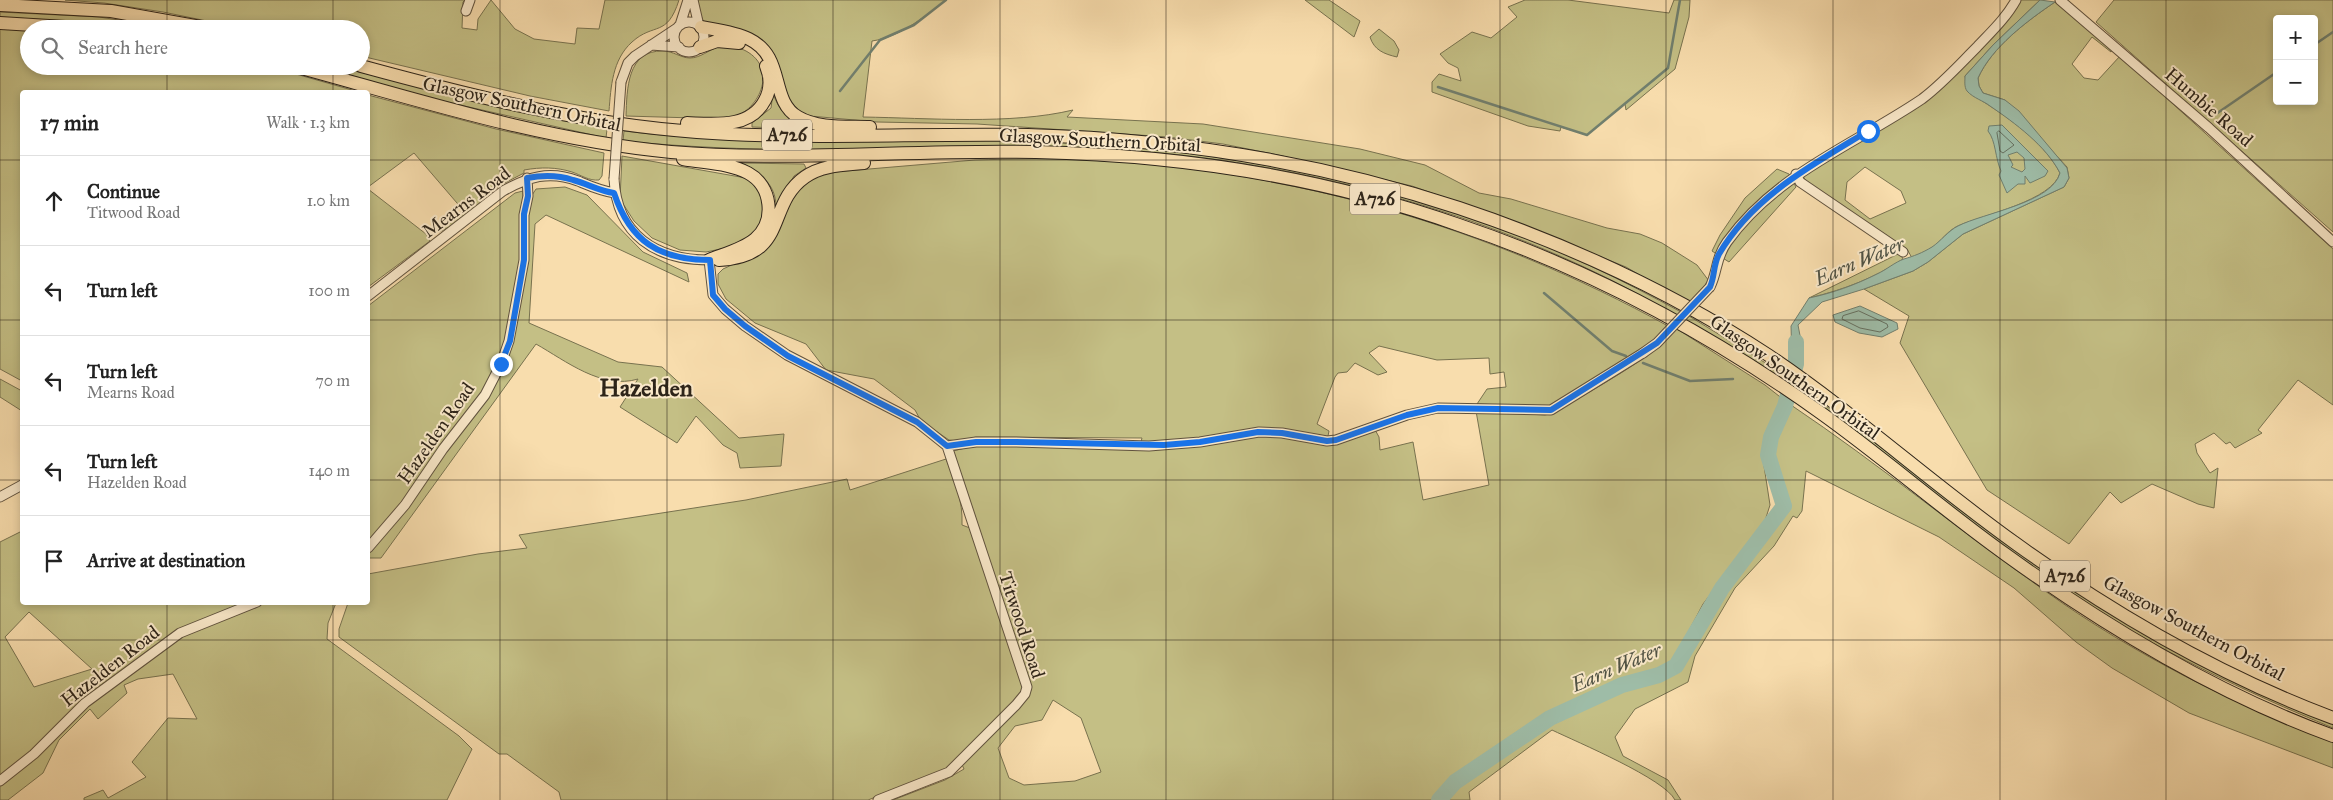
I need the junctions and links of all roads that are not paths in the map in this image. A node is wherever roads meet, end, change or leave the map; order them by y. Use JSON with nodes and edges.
{"nodes":[{"id":1,"x":470,"y":0,"type":"edge"},
{"id":2,"x":688,"y":0,"type":"edge"},
{"id":3,"x":694,"y":0,"type":"edge"},
{"id":4,"x":2016,"y":0,"type":"edge"},
{"id":5,"x":2060,"y":0,"type":"edge"},
{"id":6,"x":0,"y":4,"type":"edge"},
{"id":7,"x":466,"y":11,"type":"dead end"},
{"id":8,"x":159,"y":20,"type":"edge"},
{"id":9,"x":0,"y":22,"type":"edge"},
{"id":10,"x":20,"y":23,"type":"edge"},
{"id":11,"x":678,"y":27,"type":"junction"},
{"id":12,"x":700,"y":27,"type":"junction"},
{"id":13,"x":651,"y":45,"type":"junction"},
{"id":14,"x":679,"y":47,"type":"junction"},
{"id":15,"x":700,"y":47,"type":"junction"},
{"id":16,"x":370,"y":68,"type":"edge"},
{"id":17,"x":326,"y":75,"type":"edge"},
{"id":18,"x":592,"y":120,"type":"junction"},
{"id":19,"x":982,"y":134,"type":"junction"},
{"id":20,"x":590,"y":141,"type":"junction"},
{"id":21,"x":951,"y":153,"type":"junction"},
{"id":22,"x":1796,"y":174,"type":"junction"},
{"id":23,"x":527,"y":178,"type":"junction"},
{"id":24,"x":614,"y":193,"type":"junction"},
{"id":25,"x":2333,"y":242,"type":"edge"},
{"id":26,"x":1903,"y":252,"type":"dead end"},
{"id":27,"x":710,"y":260,"type":"junction"},
{"id":28,"x":370,"y":294,"type":"edge"},
{"id":29,"x":947,"y":446,"type":"junction"},
{"id":30,"x":20,"y":486,"type":"edge"},
{"id":31,"x":0,"y":497,"type":"edge"},
{"id":32,"x":370,"y":546,"type":"edge"},
{"id":33,"x":250,"y":605,"type":"edge"},
{"id":34,"x":2333,"y":718,"type":"edge"},
{"id":35,"x":2333,"y":736,"type":"edge"},
{"id":36,"x":0,"y":781,"type":"edge"},
{"id":37,"x":878,"y":800,"type":"edge"}],
"edges":[{"from":1,"to":7,"type":"street"},
{"from":2,"to":11,"type":"street"},
{"from":3,"to":12,"type":"street"},
{"from":4,"to":22,"type":"street"},
{"from":5,"to":25,"type":"street","name":"Humbie Road"},
{"from":6,"to":8,"type":"highway"},
{"from":9,"to":10,"type":"highway"},
{"from":11,"to":12,"type":"street"},
{"from":11,"to":13,"type":"street"},
{"from":11,"to":14,"type":"street"},
{"from":12,"to":15,"type":"street"},
{"from":12,"to":19,"type":"highway"},
{"from":13,"to":14,"type":"street"},
{"from":13,"to":24,"type":"street","bridge":true},
{"from":14,"to":15,"type":"street"},
{"from":15,"to":18,"type":"highway"},
{"from":16,"to":18,"type":"highway","name":"Glasgow Southern Orbital","number":"A726"},
{"from":17,"to":20,"type":"highway","name":"Glasgow Southern Orbital","number":"A726"},
{"from":18,"to":19,"type":"highway","name":"Glasgow Southern Orbital","number":"A726"},
{"from":19,"to":34,"type":"highway","name":"Glasgow Southern Orbital","number":"A726"},
{"from":20,"to":21,"type":"highway","name":"Glasgow Southern Orbital","number":"A726"},
{"from":20,"to":27,"type":"highway"},
{"from":21,"to":27,"type":"highway"},
{"from":21,"to":35,"type":"highway","name":"Glasgow Southern Orbital","number":"A726"},
{"from":22,"to":26,"type":"street"},
{"from":22,"to":29,"type":"street","bridge":true},
{"from":23,"to":24,"type":"street","name":"Mearns Road"},
{"from":23,"to":28,"type":"street","name":"Mearns Road"},
{"from":23,"to":32,"type":"street","name":"Hazelden Road"},
{"from":24,"to":27,"type":"street"},
{"from":27,"to":29,"type":"street"},
{"from":29,"to":37,"type":"street","name":"Titwood Road"},
{"from":30,"to":31,"type":"street"},
{"from":33,"to":36,"type":"street","name":"Hazelden Road"}]}
